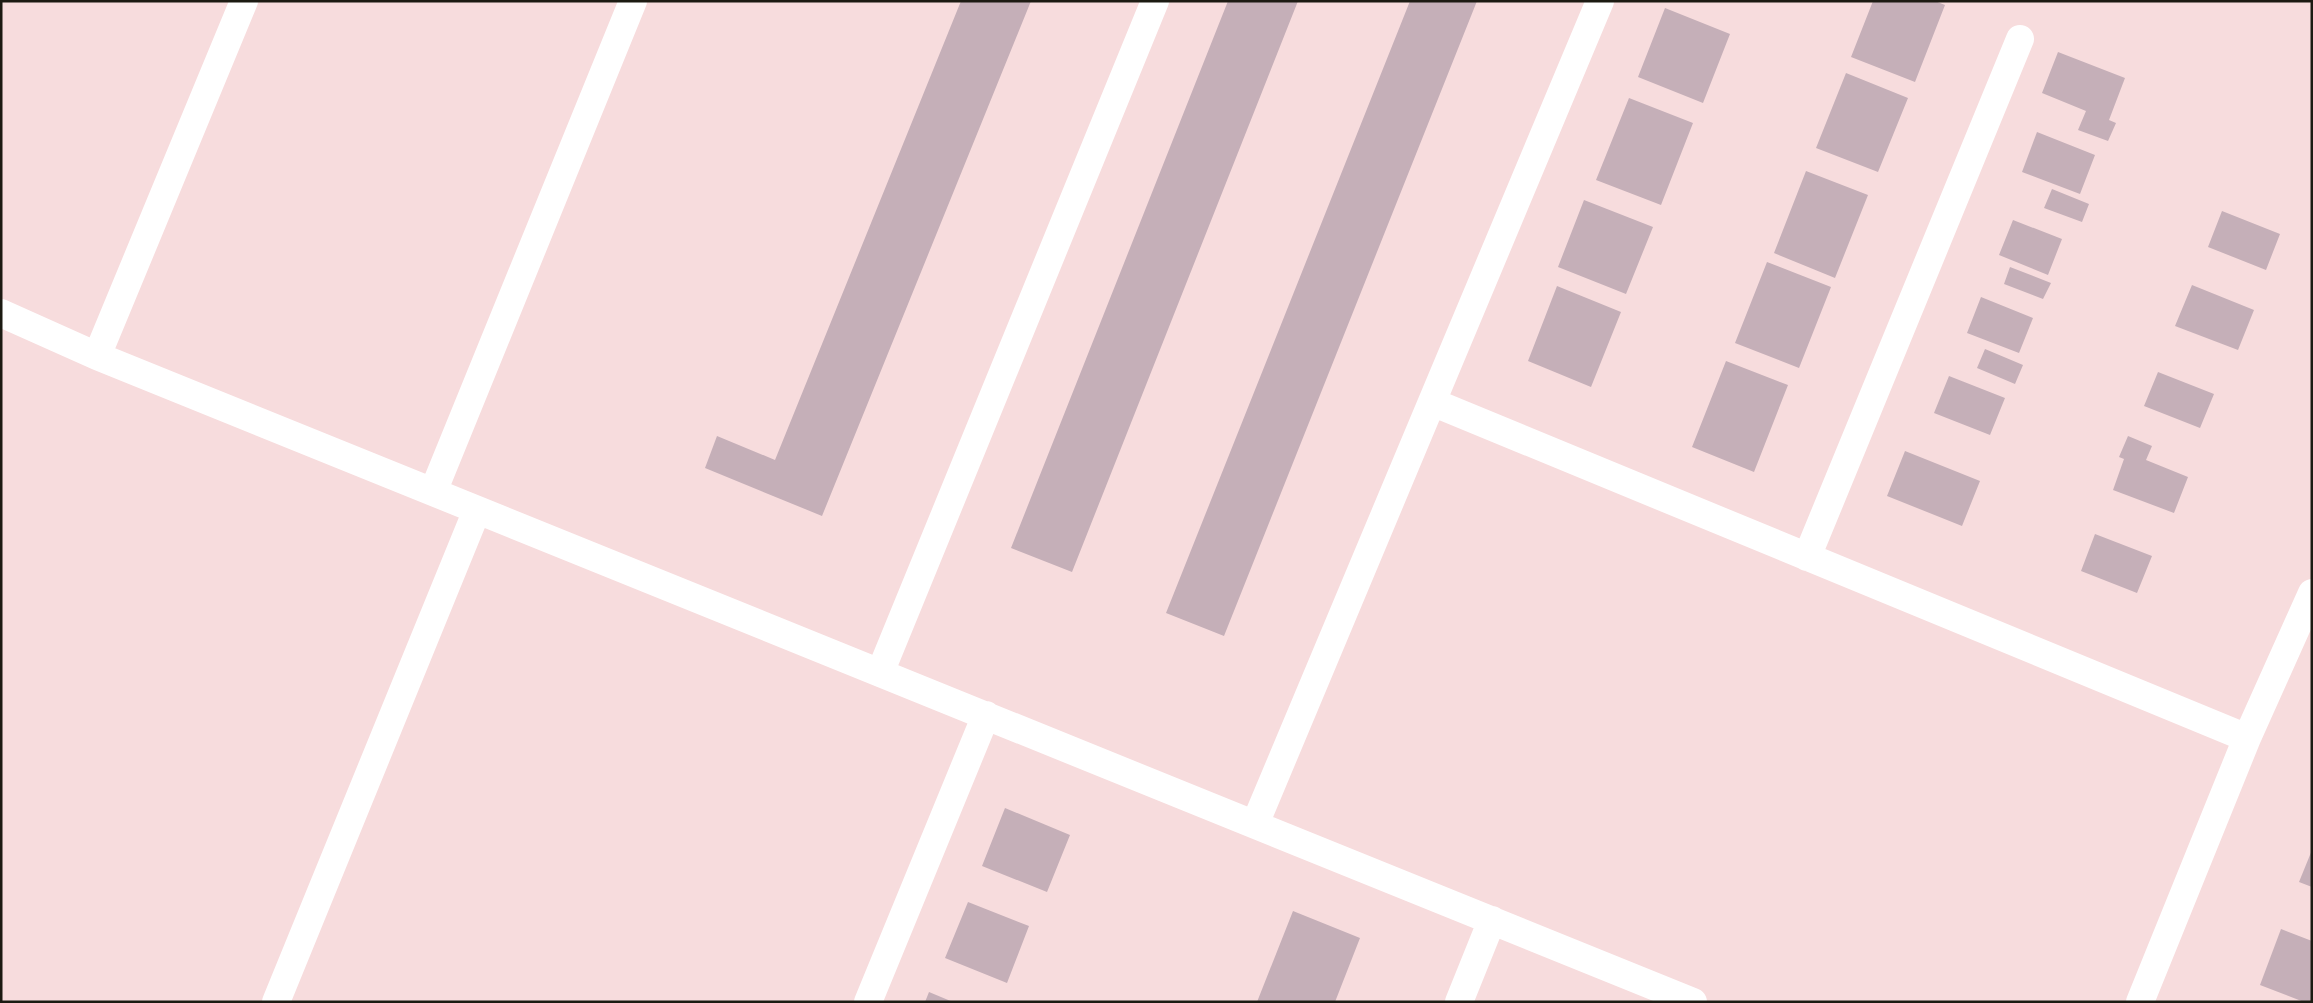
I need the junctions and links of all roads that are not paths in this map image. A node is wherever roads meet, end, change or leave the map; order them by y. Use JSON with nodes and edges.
{"nodes":[{"id":1,"x":244,"y":1,"type":"edge"},
{"id":2,"x":633,"y":1,"type":"edge"},
{"id":3,"x":1155,"y":1,"type":"edge"},
{"id":4,"x":1600,"y":1,"type":"edge"},
{"id":5,"x":2020,"y":39,"type":"dead end"},
{"id":6,"x":1,"y":313,"type":"edge"},
{"id":7,"x":97,"y":356,"type":"junction"},
{"id":8,"x":1432,"y":402,"type":"junction"},
{"id":9,"x":433,"y":492,"type":"junction"},
{"id":10,"x":477,"y":510,"type":"junction"},
{"id":11,"x":1807,"y":557,"type":"junction"},
{"id":12,"x":2312,"y":593,"type":"edge"},
{"id":13,"x":880,"y":673,"type":"junction"},
{"id":14,"x":986,"y":715,"type":"junction"},
{"id":15,"x":2248,"y":738,"type":"junction"},
{"id":16,"x":1255,"y":824,"type":"junction"},
{"id":17,"x":1492,"y":920,"type":"junction"},
{"id":18,"x":276,"y":1002,"type":"edge"},
{"id":19,"x":868,"y":1002,"type":"edge"},
{"id":20,"x":1459,"y":1002,"type":"edge"},
{"id":21,"x":1693,"y":1002,"type":"edge"},
{"id":22,"x":2140,"y":1002,"type":"edge"}],
"edges":[{"from":1,"to":7,"type":"street"},
{"from":2,"to":9,"type":"street"},
{"from":3,"to":13,"type":"street"},
{"from":4,"to":8,"type":"street"},
{"from":5,"to":11,"type":"street"},
{"from":6,"to":7,"type":"street"},
{"from":7,"to":9,"type":"street"},
{"from":8,"to":11,"type":"street"},
{"from":8,"to":16,"type":"street"},
{"from":9,"to":10,"type":"street"},
{"from":10,"to":13,"type":"street"},
{"from":10,"to":18,"type":"street"},
{"from":11,"to":15,"type":"street"},
{"from":12,"to":15,"type":"street"},
{"from":13,"to":14,"type":"street"},
{"from":14,"to":16,"type":"street"},
{"from":14,"to":19,"type":"street"},
{"from":15,"to":22,"type":"street"},
{"from":16,"to":17,"type":"street"},
{"from":17,"to":20,"type":"street"},
{"from":17,"to":21,"type":"street"}]}
